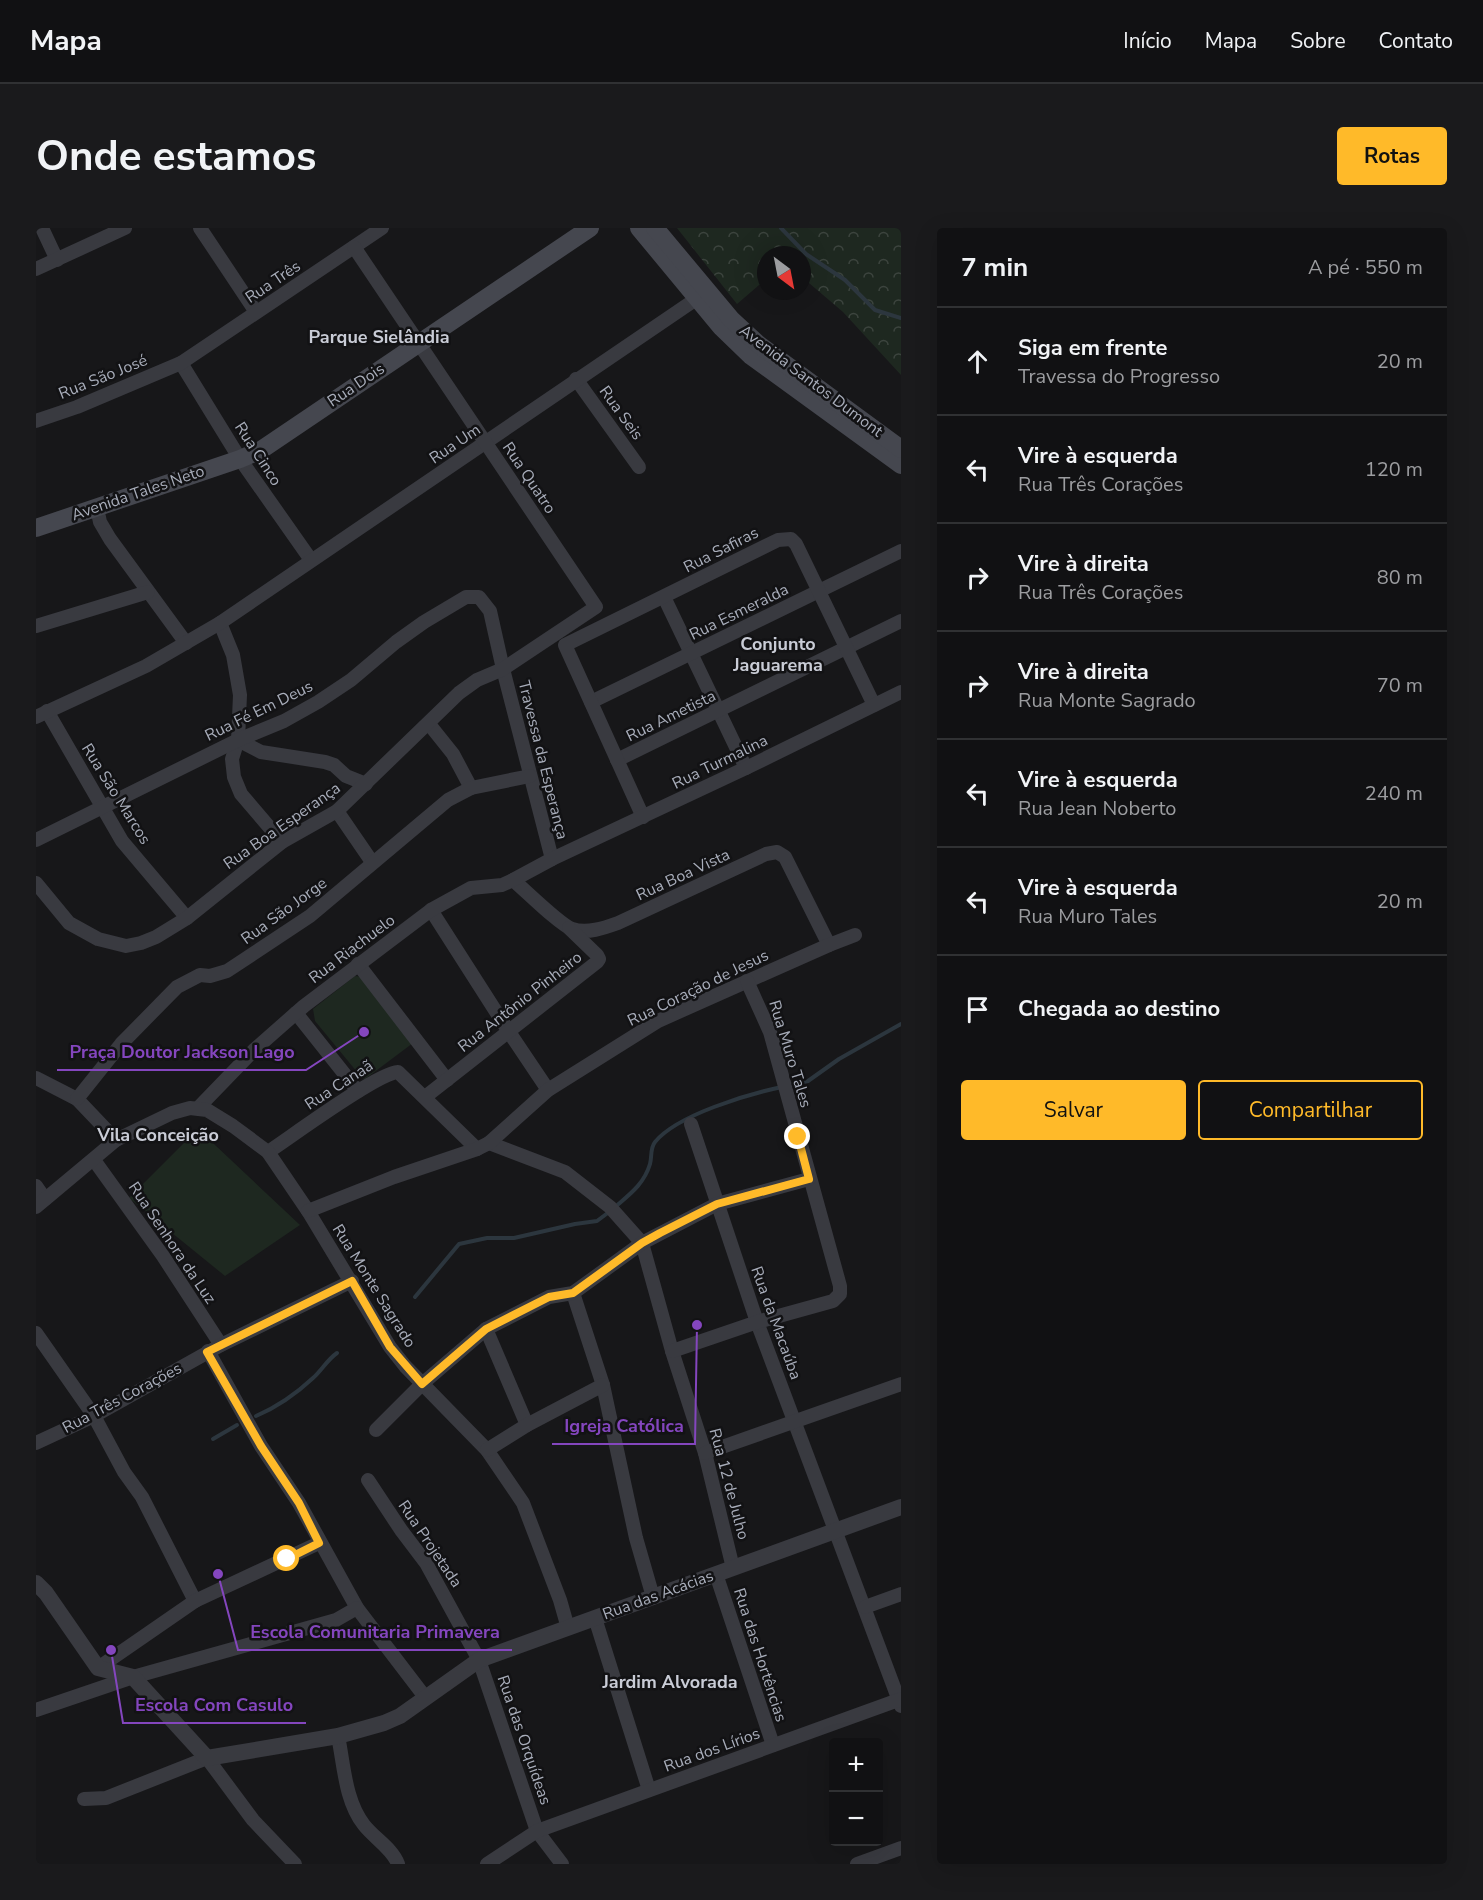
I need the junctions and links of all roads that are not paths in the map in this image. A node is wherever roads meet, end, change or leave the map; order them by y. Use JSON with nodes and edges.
{"nodes":[{"id":1,"x":42,"y":228,"type":"edge"},
{"id":2,"x":125,"y":228,"type":"edge"},
{"id":3,"x":382,"y":228,"type":"edge"},
{"id":4,"x":590,"y":228,"type":"edge"},
{"id":5,"x":639,"y":228,"type":"edge"},
{"id":6,"x":655,"y":228,"type":"edge"},
{"id":7,"x":207,"y":230,"type":"edge"},
{"id":8,"x":354,"y":247,"type":"junction"},
{"id":9,"x":57,"y":260,"type":"junction"},
{"id":10,"x":36,"y":269,"type":"edge"},
{"id":11,"x":702,"y":296,"type":"junction"},
{"id":12,"x":256,"y":312,"type":"junction"},
{"id":13,"x":418,"y":343,"type":"junction"},
{"id":14,"x":181,"y":363,"type":"junction"},
{"id":15,"x":576,"y":380,"type":"junction"},
{"id":16,"x":36,"y":421,"type":"edge"},
{"id":17,"x":485,"y":443,"type":"junction"},
{"id":18,"x":901,"y":449,"type":"edge"},
{"id":19,"x":240,"y":459,"type":"junction"},
{"id":20,"x":901,"y":465,"type":"edge"},
{"id":21,"x":639,"y":467,"type":"dead end"},
{"id":22,"x":97,"y":508,"type":"junction"},
{"id":23,"x":36,"y":528,"type":"edge"},
{"id":24,"x":901,"y":550,"type":"edge"},
{"id":25,"x":311,"y":560,"type":"junction"},
{"id":26,"x":819,"y":591,"type":"junction"},
{"id":27,"x":148,"y":592,"type":"junction"},
{"id":28,"x":664,"y":597,"type":"junction"},
{"id":29,"x":596,"y":607,"type":"joint"},
{"id":30,"x":901,"y":621,"type":"edge"},
{"id":31,"x":220,"y":622,"type":"junction"},
{"id":32,"x":36,"y":626,"type":"edge"},
{"id":33,"x":186,"y":643,"type":"junction"},
{"id":34,"x":846,"y":648,"type":"junction"},
{"id":35,"x":691,"y":653,"type":"junction"},
{"id":36,"x":503,"y":669,"type":"junction"},
{"id":37,"x":901,"y":692,"type":"edge"},
{"id":38,"x":591,"y":702,"type":"junction"},
{"id":39,"x":874,"y":705,"type":"junction"},
{"id":40,"x":718,"y":711,"type":"junction"},
{"id":41,"x":42,"y":714,"type":"edge"},
{"id":42,"x":429,"y":724,"type":"junction"},
{"id":43,"x":238,"y":740,"type":"junction"},
{"id":44,"x":617,"y":760,"type":"junction"},
{"id":45,"x":746,"y":768,"type":"junction"},
{"id":46,"x":530,"y":776,"type":"junction"},
{"id":47,"x":366,"y":784,"type":"junction"},
{"id":48,"x":471,"y":788,"type":"junction"},
{"id":49,"x":101,"y":807,"type":"junction"},
{"id":50,"x":337,"y":811,"type":"junction"},
{"id":51,"x":643,"y":817,"type":"junction"},
{"id":52,"x":36,"y":840,"type":"edge"},
{"id":53,"x":282,"y":842,"type":"junction"},
{"id":54,"x":552,"y":859,"type":"junction"},
{"id":55,"x":372,"y":862,"type":"junction"},
{"id":56,"x":513,"y":880,"type":"junction"},
{"id":57,"x":36,"y":883,"type":"edge"},
{"id":58,"x":431,"y":910,"type":"junction"},
{"id":59,"x":187,"y":918,"type":"junction"},
{"id":60,"x":569,"y":928,"type":"junction"},
{"id":61,"x":855,"y":935,"type":"dead end"},
{"id":62,"x":829,"y":945,"type":"junction"},
{"id":63,"x":358,"y":964,"type":"junction"},
{"id":64,"x":747,"y":981,"type":"junction"},
{"id":65,"x":296,"y":1013,"type":"junction"},
{"id":66,"x":509,"y":1032,"type":"junction"},
{"id":67,"x":36,"y":1078,"type":"edge"},
{"id":68,"x":447,"y":1080,"type":"junction"},
{"id":69,"x":548,"y":1090,"type":"junction"},
{"id":70,"x":358,"y":1092,"type":"junction"},
{"id":71,"x":425,"y":1097,"type":"junction"},
{"id":72,"x":77,"y":1099,"type":"junction"},
{"id":73,"x":198,"y":1108,"type":"junction"},
{"id":74,"x":691,"y":1124,"type":"dead end"},
{"id":75,"x":116,"y":1140,"type":"junction"},
{"id":76,"x":483,"y":1146,"type":"junction"},
{"id":77,"x":268,"y":1152,"type":"junction"},
{"id":78,"x":94,"y":1161,"type":"junction"},
{"id":79,"x":809,"y":1179,"type":"junction"},
{"id":80,"x":36,"y":1186,"type":"edge"},
{"id":81,"x":40,"y":1203,"type":"edge"},
{"id":82,"x":717,"y":1204,"type":"junction"},
{"id":83,"x":308,"y":1211,"type":"junction"},
{"id":84,"x":642,"y":1243,"type":"junction"},
{"id":85,"x":352,"y":1281,"type":"junction"},
{"id":86,"x":573,"y":1293,"type":"junction"},
{"id":87,"x":757,"y":1322,"type":"junction"},
{"id":88,"x":486,"y":1329,"type":"junction"},
{"id":89,"x":36,"y":1333,"type":"edge"},
{"id":90,"x":220,"y":1345,"type":"junction"},
{"id":91,"x":672,"y":1351,"type":"junction"},
{"id":92,"x":207,"y":1352,"type":"junction"},
{"id":93,"x":422,"y":1384,"type":"junction"},
{"id":94,"x":901,"y":1384,"type":"edge"},
{"id":95,"x":603,"y":1385,"type":"junction"},
{"id":96,"x":94,"y":1416,"type":"junction"},
{"id":97,"x":796,"y":1423,"type":"junction"},
{"id":98,"x":527,"y":1425,"type":"junction"},
{"id":99,"x":376,"y":1430,"type":"dead end"},
{"id":100,"x":36,"y":1443,"type":"edge"},
{"id":101,"x":487,"y":1450,"type":"junction"},
{"id":102,"x":705,"y":1453,"type":"junction"},
{"id":103,"x":368,"y":1480,"type":"dead end"},
{"id":104,"x":901,"y":1507,"type":"edge"},
{"id":105,"x":836,"y":1531,"type":"junction"},
{"id":106,"x":319,"y":1543,"type":"junction"},
{"id":107,"x":733,"y":1568,"type":"junction"},
{"id":108,"x":716,"y":1574,"type":"junction"},
{"id":109,"x":36,"y":1583,"type":"edge"},
{"id":110,"x":901,"y":1594,"type":"edge"},
{"id":111,"x":653,"y":1597,"type":"junction"},
{"id":112,"x":195,"y":1601,"type":"junction"},
{"id":113,"x":865,"y":1606,"type":"junction"},
{"id":114,"x":357,"y":1608,"type":"junction"},
{"id":115,"x":595,"y":1618,"type":"junction"},
{"id":116,"x":568,"y":1628,"type":"junction"},
{"id":117,"x":479,"y":1660,"type":"junction"},
{"id":118,"x":98,"y":1668,"type":"junction"},
{"id":119,"x":133,"y":1677,"type":"junction"},
{"id":120,"x":425,"y":1697,"type":"junction"},
{"id":121,"x":900,"y":1702,"type":"edge"},
{"id":122,"x":36,"y":1710,"type":"edge"},
{"id":123,"x":338,"y":1736,"type":"junction"},
{"id":124,"x":773,"y":1745,"type":"junction"},
{"id":125,"x":207,"y":1758,"type":"junction"},
{"id":126,"x":649,"y":1790,"type":"junction"},
{"id":127,"x":84,"y":1799,"type":"dead end"},
{"id":128,"x":537,"y":1831,"type":"junction"},
{"id":129,"x":901,"y":1848,"type":"edge"},
{"id":130,"x":294,"y":1864,"type":"edge"},
{"id":131,"x":398,"y":1864,"type":"edge"},
{"id":132,"x":487,"y":1864,"type":"edge"},
{"id":133,"x":562,"y":1864,"type":"edge"},
{"id":134,"x":859,"y":1864,"type":"edge"}],
"edges":[{"from":1,"to":9,"type":"street"},
{"from":2,"to":9,"type":"street"},
{"from":3,"to":8,"type":"street","name":"Rua Três"},
{"from":4,"to":13,"type":"main road","name":"Rua Dois"},
{"from":5,"to":11,"type":"main road","name":"Avenida Santos Dumont"},
{"from":6,"to":11,"type":"main road","name":"Avenida Santos Dumont"},
{"from":7,"to":12,"type":"street"},
{"from":8,"to":12,"type":"street","name":"Rua Três"},
{"from":8,"to":13,"type":"street","name":"Rua Quatro"},
{"from":9,"to":10,"type":"street"},
{"from":11,"to":15,"type":"street","name":"Rua Um"},
{"from":11,"to":18,"type":"main road","name":"Avenida Santos Dumont"},
{"from":11,"to":20,"type":"main road","name":"Avenida Santos Dumont"},
{"from":12,"to":14,"type":"street","name":"Rua Três"},
{"from":13,"to":17,"type":"street","name":"Rua Quatro"},
{"from":13,"to":19,"type":"main road","name":"Rua Dois"},
{"from":14,"to":16,"type":"street","name":"Rua São José"},
{"from":14,"to":19,"type":"street","name":"Rua Cinco"},
{"from":15,"to":17,"type":"street","name":"Rua Um"},
{"from":15,"to":21,"type":"street","name":"Rua Seis"},
{"from":17,"to":25,"type":"street","name":"Rua Um"},
{"from":17,"to":29,"type":"street","name":"Rua Quatro"},
{"from":19,"to":22,"type":"main road","name":"Avenida Tales Neto"},
{"from":19,"to":25,"type":"street","name":"Rua Cinco"},
{"from":22,"to":23,"type":"main road","name":"Avenida Tales Neto"},
{"from":22,"to":27,"type":"street"},
{"from":24,"to":26,"type":"street","name":"Rua Esmeralda"},
{"from":25,"to":31,"type":"street","name":"Rua Um"},
{"from":26,"to":28,"type":"street","name":"Rua Safiras"},
{"from":26,"to":34,"type":"street","name":"Rua Safiras"},
{"from":26,"to":35,"type":"street","name":"Rua Esmeralda"},
{"from":27,"to":32,"type":"street"},
{"from":27,"to":33,"type":"street"},
{"from":28,"to":35,"type":"street"},
{"from":28,"to":38,"type":"street","name":"Rua Safiras"},
{"from":29,"to":36,"type":"street","name":"Rua Boa Esperança"},
{"from":30,"to":34,"type":"street","name":"Rua Ametista"},
{"from":31,"to":33,"type":"street","name":"Rua Um"},
{"from":31,"to":43,"type":"street"},
{"from":33,"to":41,"type":"street","name":"Rua Um"},
{"from":34,"to":39,"type":"street","name":"Rua Safiras"},
{"from":34,"to":40,"type":"street","name":"Rua Ametista"},
{"from":35,"to":38,"type":"street","name":"Rua Esmeralda"},
{"from":35,"to":40,"type":"street"},
{"from":36,"to":42,"type":"street","name":"Rua Boa Esperança"},
{"from":36,"to":43,"type":"street","name":"Rua Fé Em Deus"},
{"from":36,"to":46,"type":"street","name":"Travessa da Esperança"},
{"from":37,"to":39,"type":"street","name":"Rua Turmalina"},
{"from":38,"to":44,"type":"street"},
{"from":39,"to":45,"type":"street","name":"Rua Turmalina"},
{"from":40,"to":44,"type":"street","name":"Rua Ametista"},
{"from":40,"to":45,"type":"street"},
{"from":41,"to":49,"type":"street","name":"Rua São Marcos"},
{"from":42,"to":47,"type":"street","name":"Rua Boa Esperança"},
{"from":42,"to":48,"type":"street"},
{"from":43,"to":47,"type":"street"},
{"from":43,"to":49,"type":"street","name":"Rua Fé Em Deus"},
{"from":43,"to":53,"type":"street"},
{"from":44,"to":51,"type":"street"},
{"from":45,"to":51,"type":"street","name":"Rua Turmalina"},
{"from":46,"to":48,"type":"street","name":"Rua São Jorge"},
{"from":46,"to":54,"type":"street","name":"Travessa da Esperança"},
{"from":47,"to":50,"type":"street","name":"Rua Boa Esperança"},
{"from":48,"to":55,"type":"street","name":"Rua São Jorge"},
{"from":49,"to":52,"type":"street","name":"Rua Fé Em Deus"},
{"from":49,"to":59,"type":"street","name":"Rua São Marcos"},
{"from":50,"to":53,"type":"street","name":"Rua Boa Esperança"},
{"from":50,"to":55,"type":"street"},
{"from":51,"to":54,"type":"street","name":"Rua Turmalina"},
{"from":53,"to":59,"type":"street","name":"Rua Boa Esperança"},
{"from":54,"to":56,"type":"street","name":"Rua Riachuelo"},
{"from":55,"to":72,"type":"street","name":"Rua São Jorge"},
{"from":56,"to":58,"type":"street","name":"Rua Riachuelo"},
{"from":56,"to":60,"type":"street"},
{"from":57,"to":59,"type":"street","name":"Rua Boa Esperança"},
{"from":58,"to":63,"type":"street","name":"Rua Riachuelo"},
{"from":58,"to":66,"type":"street"},
{"from":60,"to":62,"type":"street","name":"Rua Boa Vista"},
{"from":60,"to":66,"type":"street","name":"Rua Antônio Pinheiro"},
{"from":61,"to":62,"type":"street","name":"Rua Coração de Jesus"},
{"from":62,"to":64,"type":"street","name":"Rua Coração de Jesus"},
{"from":63,"to":65,"type":"street","name":"Rua Riachuelo"},
{"from":63,"to":68,"type":"street"},
{"from":64,"to":69,"type":"street","name":"Rua Coração de Jesus"},
{"from":64,"to":79,"type":"street","name":"Rua Muro Tales"},
{"from":65,"to":70,"type":"street"},
{"from":65,"to":73,"type":"street","name":"Rua Riachuelo"},
{"from":66,"to":68,"type":"street","name":"Rua Antônio Pinheiro"},
{"from":66,"to":69,"type":"street"},
{"from":67,"to":72,"type":"street"},
{"from":68,"to":71,"type":"street","name":"Rua Antônio Pinheiro"},
{"from":69,"to":76,"type":"street","name":"Rua Coração de Jesus"},
{"from":70,"to":71,"type":"street","name":"Rua Canaã"},
{"from":70,"to":77,"type":"street","name":"Rua Canaã"},
{"from":71,"to":76,"type":"street","name":"Rua Canaã"},
{"from":72,"to":75,"type":"street"},
{"from":73,"to":75,"type":"street"},
{"from":73,"to":77,"type":"street","name":"Rua Monte Sagrado"},
{"from":74,"to":82,"type":"street","name":"Rua da Macaúba"},
{"from":75,"to":78,"type":"street"},
{"from":76,"to":83,"type":"street","name":"Rua Coração de Jesus"},
{"from":76,"to":84,"type":"street","name":"Rua 12 de Julho"},
{"from":77,"to":83,"type":"street","name":"Rua Monte Sagrado"},
{"from":78,"to":81,"type":"street"},
{"from":78,"to":90,"type":"street","name":"Rua Senhora da Luz"},
{"from":79,"to":82,"type":"street"},
{"from":79,"to":87,"type":"street","name":"Rua Muro Tales"},
{"from":80,"to":81,"type":"street"},
{"from":82,"to":84,"type":"street"},
{"from":82,"to":87,"type":"street","name":"Rua da Macaúba"},
{"from":83,"to":85,"type":"street","name":"Rua Monte Sagrado"},
{"from":84,"to":86,"type":"street"},
{"from":84,"to":91,"type":"street","name":"Rua 12 de Julho"},
{"from":85,"to":90,"type":"street","name":"Rua Três Corações"},
{"from":85,"to":93,"type":"street","name":"Rua Monte Sagrado"},
{"from":86,"to":88,"type":"street"},
{"from":86,"to":95,"type":"street"},
{"from":87,"to":91,"type":"street"},
{"from":87,"to":97,"type":"street","name":"Rua da Macaúba"},
{"from":88,"to":93,"type":"street"},
{"from":88,"to":98,"type":"street"},
{"from":89,"to":96,"type":"street"},
{"from":90,"to":92,"type":"street","name":"Rua Três Corações"},
{"from":91,"to":102,"type":"street","name":"Rua 12 de Julho"},
{"from":92,"to":96,"type":"street","name":"Rua Três Corações"},
{"from":92,"to":106,"type":"street"},
{"from":93,"to":99,"type":"street"},
{"from":93,"to":101,"type":"street","name":"Rua Monte Sagrado"},
{"from":94,"to":97,"type":"street"},
{"from":95,"to":98,"type":"street"},
{"from":95,"to":111,"type":"street"},
{"from":96,"to":100,"type":"street","name":"Rua Três Corações"},
{"from":96,"to":112,"type":"street"},
{"from":97,"to":102,"type":"street"},
{"from":97,"to":105,"type":"street","name":"Rua da Macaúba"},
{"from":98,"to":101,"type":"street"},
{"from":101,"to":116,"type":"street","name":"Rua Monte Sagrado"},
{"from":102,"to":107,"type":"street","name":"Rua 12 de Julho"},
{"from":103,"to":117,"type":"street","name":"Rua Projetada"},
{"from":104,"to":105,"type":"street","name":"Rua das Acácias"},
{"from":105,"to":107,"type":"street","name":"Rua das Acácias"},
{"from":105,"to":113,"type":"street","name":"Rua da Macaúba"},
{"from":106,"to":112,"type":"street"},
{"from":106,"to":114,"type":"street"},
{"from":107,"to":108,"type":"street","name":"Rua das Acácias"},
{"from":108,"to":111,"type":"street","name":"Rua das Acácias"},
{"from":108,"to":124,"type":"street","name":"Rua das Hortências"},
{"from":109,"to":118,"type":"street"},
{"from":110,"to":113,"type":"street"},
{"from":111,"to":115,"type":"street","name":"Rua das Acácias"},
{"from":112,"to":118,"type":"street"},
{"from":113,"to":121,"type":"street","name":"Rua da Macaúba"},
{"from":114,"to":119,"type":"street"},
{"from":114,"to":120,"type":"street"},
{"from":115,"to":116,"type":"street","name":"Rua das Acácias"},
{"from":115,"to":126,"type":"street"},
{"from":116,"to":117,"type":"street","name":"Rua das Acácias"},
{"from":117,"to":120,"type":"street","name":"Rua das Acácias"},
{"from":117,"to":128,"type":"street","name":"Rua das Orquídeas"},
{"from":118,"to":119,"type":"street"},
{"from":119,"to":122,"type":"street"},
{"from":119,"to":125,"type":"street"},
{"from":120,"to":123,"type":"street","name":"Rua das Acácias"},
{"from":121,"to":124,"type":"street","name":"Rua dos Lírios"},
{"from":123,"to":125,"type":"street","name":"Rua das Acácias"},
{"from":123,"to":131,"type":"street"},
{"from":124,"to":126,"type":"street","name":"Rua dos Lírios"},
{"from":125,"to":127,"type":"street"},
{"from":125,"to":130,"type":"street"},
{"from":126,"to":128,"type":"street","name":"Rua dos Lírios"},
{"from":128,"to":132,"type":"street","name":"Rua dos Lírios"},
{"from":128,"to":133,"type":"street","name":"Rua das Orquídeas"},
{"from":129,"to":134,"type":"street"}]}
